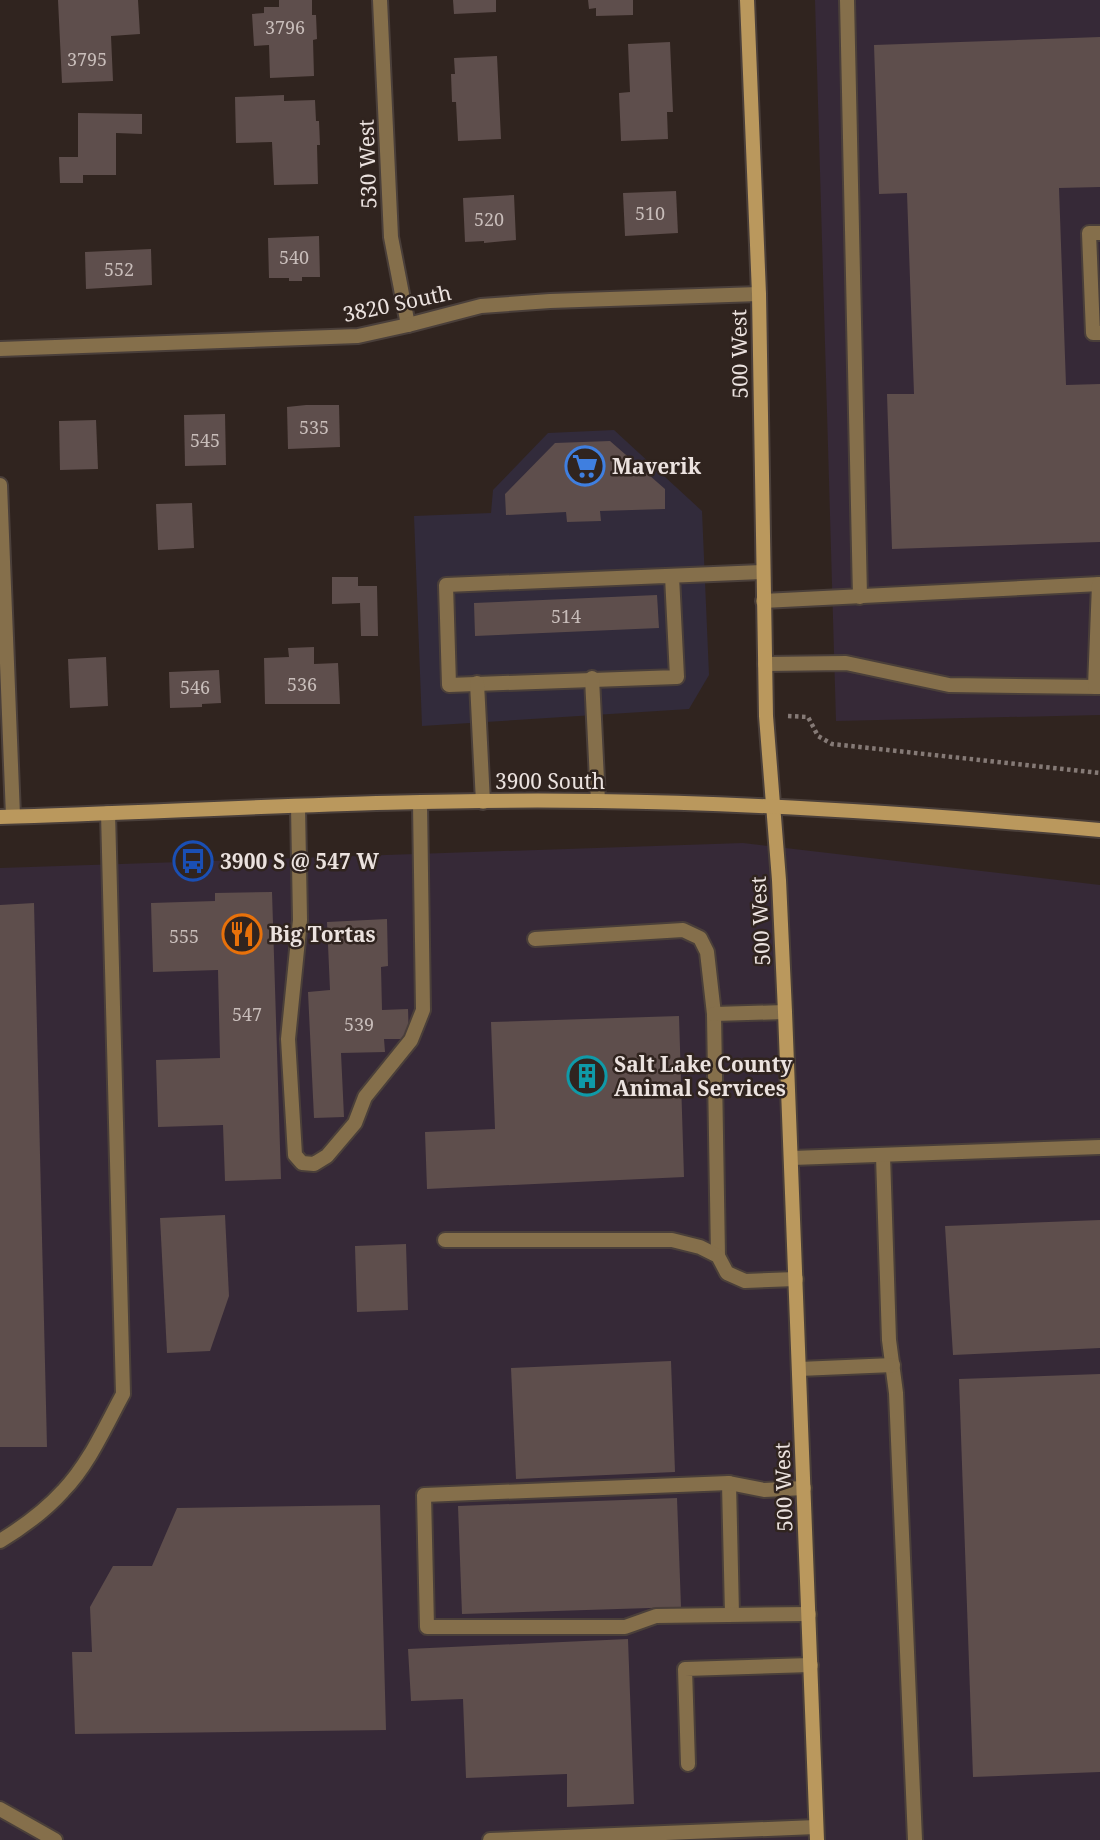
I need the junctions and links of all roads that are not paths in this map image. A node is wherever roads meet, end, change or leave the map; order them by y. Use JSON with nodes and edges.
{"nodes":[{"id":1,"x":380,"y":0,"type":"edge"},
{"id":2,"x":747,"y":0,"type":"edge"},
{"id":3,"x":847,"y":0,"type":"edge"},
{"id":4,"x":1100,"y":233,"type":"edge"},
{"id":5,"x":759,"y":294,"type":"junction"},
{"id":6,"x":408,"y":326,"type":"junction"},
{"id":7,"x":1100,"y":333,"type":"edge"},
{"id":8,"x":0,"y":349,"type":"edge"},
{"id":9,"x":0,"y":485,"type":"edge"},
{"id":10,"x":762,"y":572,"type":"junction"},
{"id":11,"x":673,"y":576,"type":"junction"},
{"id":12,"x":1099,"y":584,"type":"edge"},
{"id":13,"x":860,"y":597,"type":"junction"},
{"id":14,"x":763,"y":601,"type":"junction"},
{"id":15,"x":765,"y":664,"type":"junction"},
{"id":16,"x":592,"y":678,"type":"junction"},
{"id":17,"x":477,"y":683,"type":"junction"},
{"id":18,"x":1097,"y":687,"type":"edge"},
{"id":19,"x":598,"y":801,"type":"junction"},
{"id":20,"x":484,"y":802,"type":"junction"},
{"id":21,"x":420,"y":803,"type":"junction"},
{"id":22,"x":298,"y":806,"type":"junction"},
{"id":23,"x":773,"y":807,"type":"junction"},
{"id":24,"x":108,"y":813,"type":"junction"},
{"id":25,"x":6,"y":816,"type":"edge"},
{"id":26,"x":1100,"y":830,"type":"edge"},
{"id":27,"x":535,"y":939,"type":"dead end"},
{"id":28,"x":785,"y":1012,"type":"junction"},
{"id":29,"x":714,"y":1014,"type":"junction"},
{"id":30,"x":1100,"y":1147,"type":"edge"},
{"id":31,"x":883,"y":1156,"type":"junction"},
{"id":32,"x":792,"y":1158,"type":"junction"},
{"id":33,"x":445,"y":1240,"type":"dead end"},
{"id":34,"x":718,"y":1256,"type":"junction"},
{"id":35,"x":796,"y":1279,"type":"junction"},
{"id":36,"x":893,"y":1365,"type":"junction"},
{"id":37,"x":799,"y":1369,"type":"junction"},
{"id":38,"x":729,"y":1483,"type":"junction"},
{"id":39,"x":804,"y":1488,"type":"junction"},
{"id":40,"x":0,"y":1541,"type":"edge"},
{"id":41,"x":732,"y":1614,"type":"junction"},
{"id":42,"x":809,"y":1614,"type":"junction"},
{"id":43,"x":811,"y":1665,"type":"junction"},
{"id":44,"x":688,"y":1764,"type":"dead end"},
{"id":45,"x":0,"y":1809,"type":"edge"},
{"id":46,"x":817,"y":1834,"type":"edge"},
{"id":47,"x":55,"y":1840,"type":"edge"},
{"id":48,"x":490,"y":1840,"type":"edge"},
{"id":49,"x":915,"y":1840,"type":"edge"}],
"edges":[{"from":1,"to":6,"type":"street","name":"530 West"},
{"from":2,"to":5,"type":"main road","name":"500 West"},
{"from":3,"to":13,"type":"street"},
{"from":4,"to":7,"type":"street"},
{"from":5,"to":6,"type":"street","name":"3820 South"},
{"from":5,"to":10,"type":"main road","name":"500 West"},
{"from":6,"to":8,"type":"street","name":"3820 South"},
{"from":9,"to":25,"type":"street"},
{"from":10,"to":11,"type":"street"},
{"from":10,"to":14,"type":"main road","name":"500 West"},
{"from":11,"to":16,"type":"street"},
{"from":11,"to":17,"type":"street"},
{"from":12,"to":13,"type":"street"},
{"from":12,"to":18,"type":"street"},
{"from":13,"to":14,"type":"street"},
{"from":14,"to":15,"type":"main road","name":"500 West"},
{"from":15,"to":18,"type":"street"},
{"from":15,"to":23,"type":"main road","name":"500 West"},
{"from":16,"to":17,"type":"street"},
{"from":16,"to":19,"type":"street"},
{"from":17,"to":20,"type":"street"},
{"from":19,"to":20,"type":"main road","name":"3900 South"},
{"from":19,"to":23,"type":"main road","name":"3900 South"},
{"from":20,"to":21,"type":"main road","name":"3900 South"},
{"from":21,"to":22,"type":"main road","name":"3900 South"},
{"from":21,"to":22,"type":"street"},
{"from":22,"to":24,"type":"main road","name":"3900 South"},
{"from":23,"to":26,"type":"main road","name":"3900 South"},
{"from":23,"to":28,"type":"main road","name":"500 West"},
{"from":24,"to":25,"type":"main road","name":"3900 South"},
{"from":24,"to":40,"type":"street"},
{"from":27,"to":29,"type":"street"},
{"from":28,"to":29,"type":"street"},
{"from":28,"to":32,"type":"main road","name":"500 West"},
{"from":29,"to":34,"type":"street"},
{"from":30,"to":31,"type":"street"},
{"from":31,"to":32,"type":"street"},
{"from":31,"to":36,"type":"street"},
{"from":32,"to":35,"type":"main road","name":"500 West"},
{"from":33,"to":34,"type":"street"},
{"from":34,"to":35,"type":"street"},
{"from":35,"to":37,"type":"main road","name":"500 West"},
{"from":36,"to":37,"type":"street"},
{"from":36,"to":49,"type":"street"},
{"from":37,"to":39,"type":"main road","name":"500 West"},
{"from":38,"to":39,"type":"street"},
{"from":38,"to":41,"type":"street"},
{"from":38,"to":41,"type":"street"},
{"from":39,"to":42,"type":"main road","name":"500 West"},
{"from":41,"to":42,"type":"street"},
{"from":42,"to":43,"type":"main road","name":"500 West"},
{"from":43,"to":44,"type":"street"},
{"from":43,"to":46,"type":"main road","name":"500 West"},
{"from":45,"to":47,"type":"street"},
{"from":46,"to":48,"type":"street"}]}
